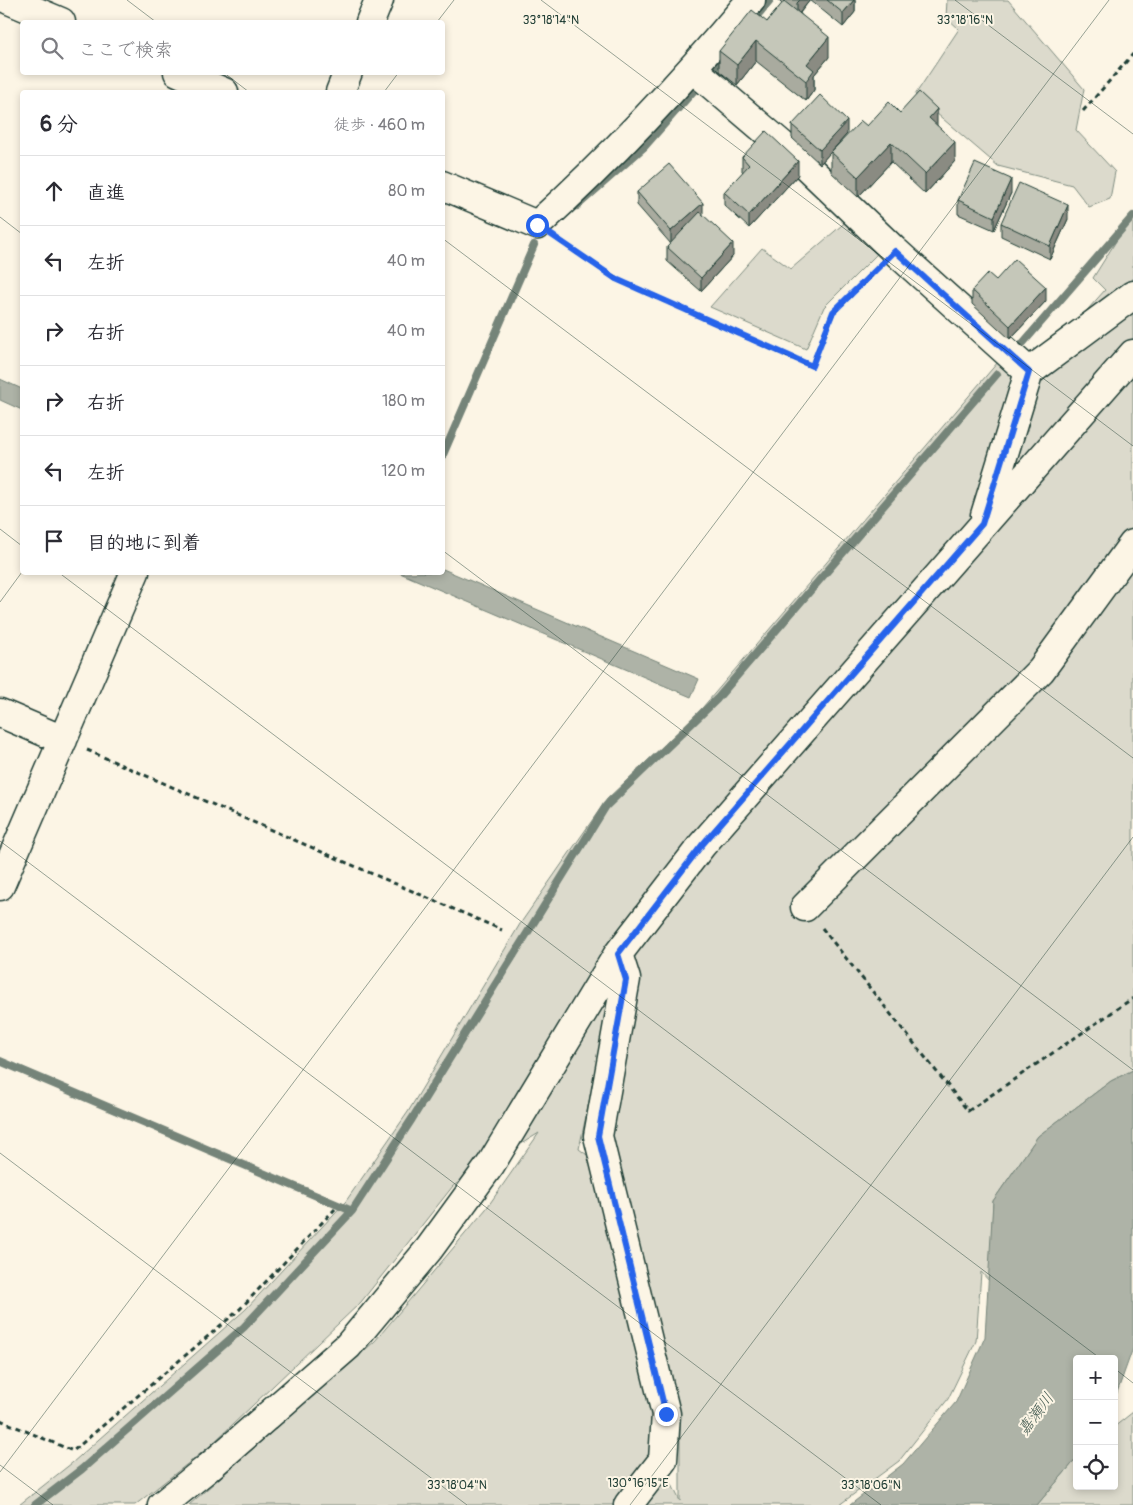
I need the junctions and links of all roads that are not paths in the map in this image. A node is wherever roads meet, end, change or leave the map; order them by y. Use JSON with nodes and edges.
{"nodes":[{"id":1,"x":9,"y":0,"type":"edge"},
{"id":2,"x":379,"y":0,"type":"edge"},
{"id":3,"x":751,"y":0,"type":"edge"},
{"id":4,"x":56,"y":20,"type":"edge"},
{"id":5,"x":371,"y":20,"type":"edge"},
{"id":6,"x":693,"y":69,"type":"junction"},
{"id":7,"x":185,"y":75,"type":"edge"},
{"id":8,"x":347,"y":75,"type":"edge"},
{"id":9,"x":219,"y":90,"type":"edge"},
{"id":10,"x":341,"y":90,"type":"edge"},
{"id":11,"x":445,"y":186,"type":"edge"},
{"id":12,"x":1133,"y":295,"type":"edge"},
{"id":13,"x":1133,"y":354,"type":"edge"},
{"id":14,"x":1029,"y":372,"type":"junction"},
{"id":15,"x":982,"y":524,"type":"junction"},
{"id":16,"x":1133,"y":544,"type":"edge"},
{"id":17,"x":134,"y":575,"type":"edge"},
{"id":18,"x":0,"y":713,"type":"edge"},
{"id":19,"x":63,"y":740,"type":"junction"},
{"id":20,"x":0,"y":886,"type":"edge"},
{"id":21,"x":805,"y":906,"type":"road end"},
{"id":22,"x":618,"y":954,"type":"junction"},
{"id":23,"x":162,"y":1505,"type":"edge"},
{"id":24,"x":628,"y":1505,"type":"edge"}],
"edges":[{"from":1,"to":4,"type":"street"},
{"from":2,"to":5,"type":"street"},
{"from":3,"to":6,"type":"street"},
{"from":6,"to":11,"type":"street"},
{"from":6,"to":14,"type":"street"},
{"from":7,"to":9,"type":"street"},
{"from":8,"to":10,"type":"street"},
{"from":12,"to":14,"type":"street"},
{"from":13,"to":15,"type":"street"},
{"from":14,"to":15,"type":"street"},
{"from":15,"to":22,"type":"street"},
{"from":16,"to":21,"type":"street"},
{"from":17,"to":19,"type":"street"},
{"from":18,"to":19,"type":"street"},
{"from":19,"to":20,"type":"street"},
{"from":22,"to":23,"type":"street"},
{"from":22,"to":24,"type":"street"}]}
